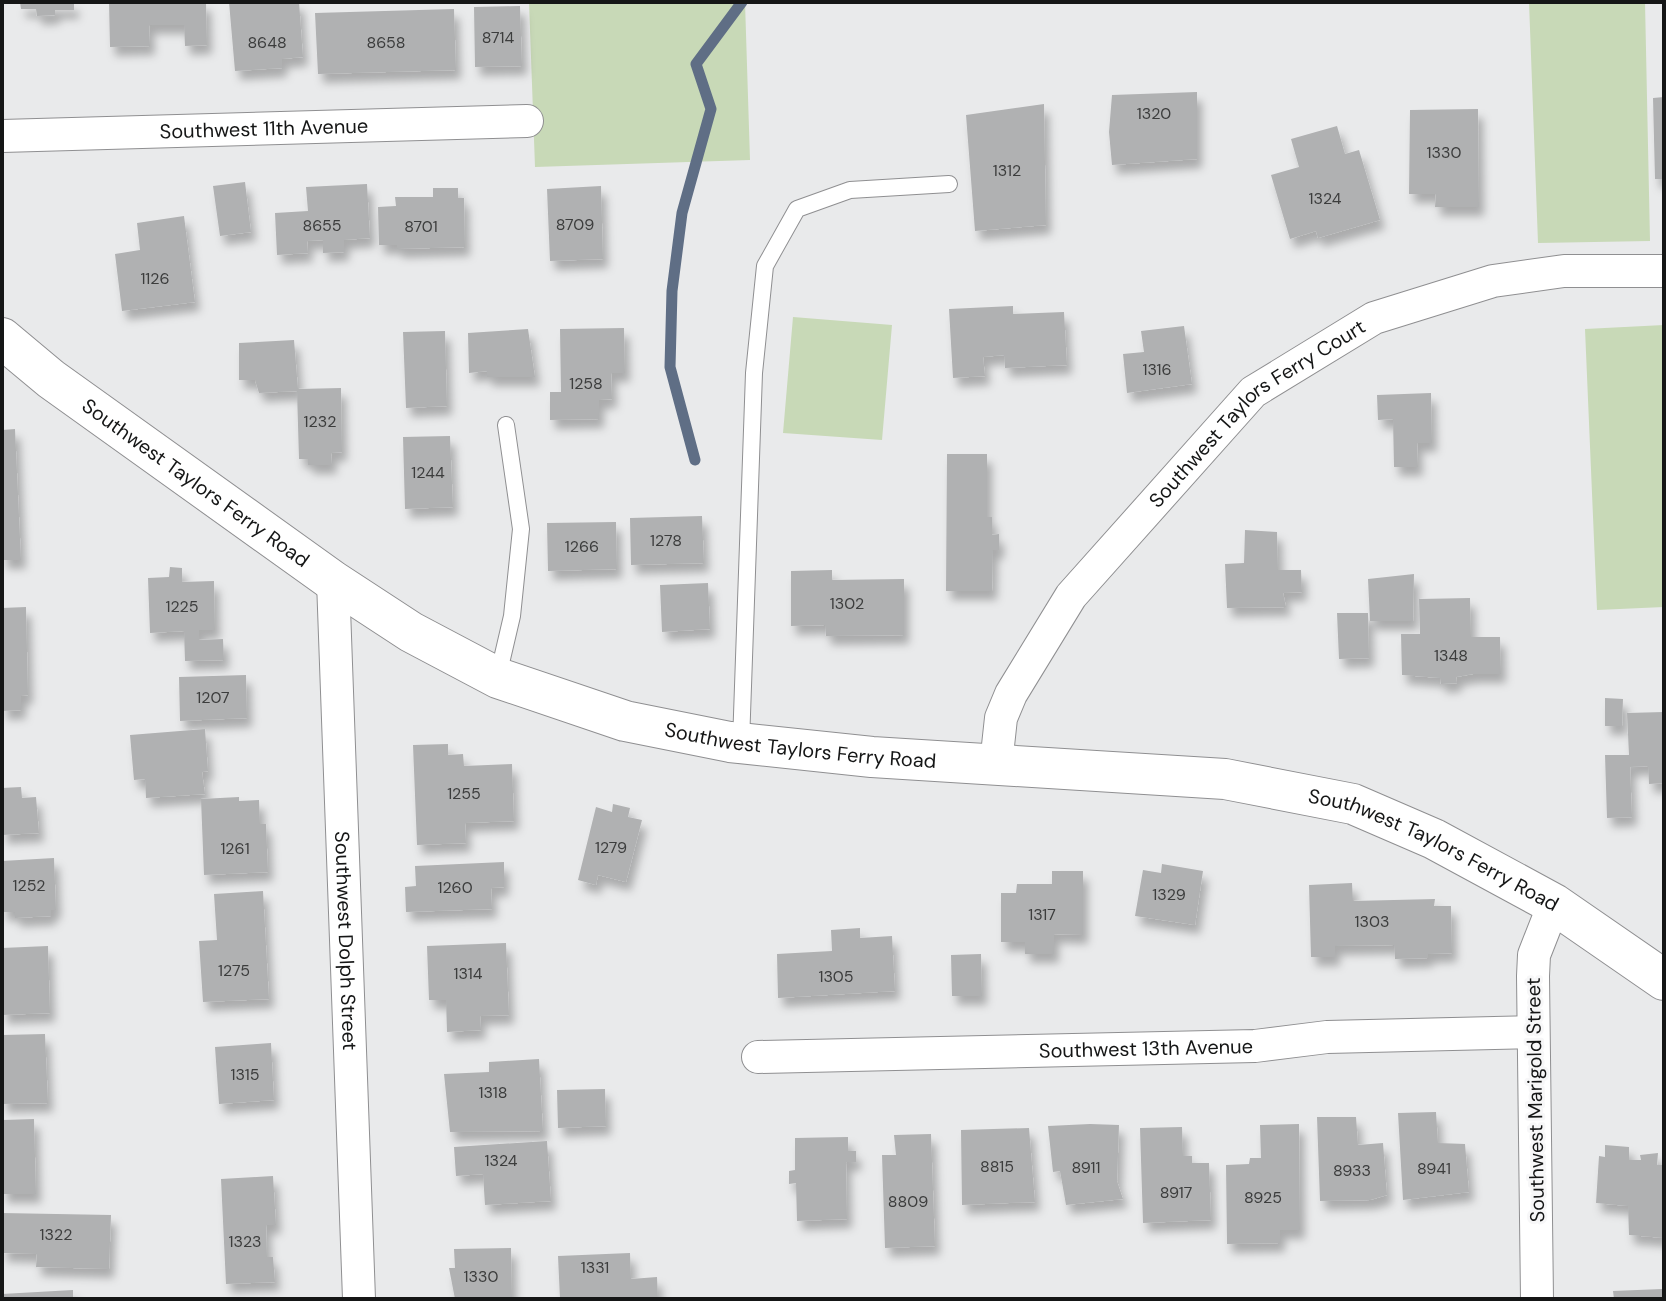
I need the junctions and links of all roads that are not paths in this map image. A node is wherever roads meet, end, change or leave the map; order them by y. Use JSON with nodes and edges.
{"nodes":[{"id":1,"x":527,"y":121,"type":"dead end"},
{"id":2,"x":2,"y":136,"type":"edge"},
{"id":3,"x":949,"y":184,"type":"dead end"},
{"id":4,"x":1664,"y":271,"type":"edge"},
{"id":5,"x":2,"y":338,"type":"edge"},
{"id":6,"x":506,"y":425,"type":"dead end"},
{"id":7,"x":333,"y":581,"type":"junction"},
{"id":8,"x":498,"y":678,"type":"junction"},
{"id":9,"x":741,"y":743,"type":"junction"},
{"id":10,"x":996,"y":764,"type":"junction"},
{"id":11,"x":1554,"y":904,"type":"junction"},
{"id":12,"x":1664,"y":980,"type":"edge"},
{"id":13,"x":1533,"y":1032,"type":"junction"},
{"id":14,"x":758,"y":1057,"type":"dead end"},
{"id":15,"x":359,"y":1299,"type":"edge"},
{"id":16,"x":1537,"y":1299,"type":"edge"}],
"edges":[{"from":1,"to":2,"type":"street","name":"Southwest 11th Avenue"},
{"from":3,"to":9,"type":"lane"},
{"from":4,"to":10,"type":"street","name":"Southwest Taylors Ferry Court"},
{"from":5,"to":7,"type":"street","name":"Southwest Taylors Ferry Road"},
{"from":6,"to":8,"type":"lane"},
{"from":7,"to":8,"type":"street","name":"Southwest Taylors Ferry Road"},
{"from":7,"to":15,"type":"street","name":"Southwest Dolph Street"},
{"from":8,"to":9,"type":"street","name":"Southwest Taylors Ferry Road"},
{"from":9,"to":10,"type":"street","name":"Southwest Taylors Ferry Road"},
{"from":10,"to":11,"type":"street","name":"Southwest Taylors Ferry Road"},
{"from":11,"to":12,"type":"street","name":"Southwest Taylors Ferry Road"},
{"from":11,"to":13,"type":"street","name":"Southwest Marigold Street"},
{"from":13,"to":14,"type":"street","name":"Southwest 13th Avenue"},
{"from":13,"to":16,"type":"street","name":"Southwest Marigold Street"}]}
